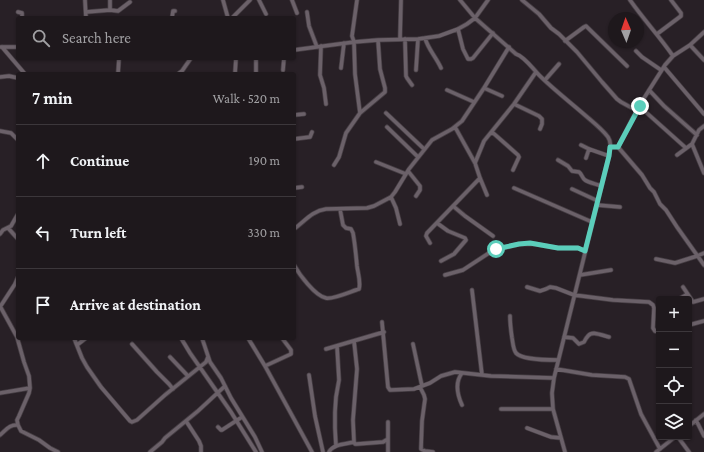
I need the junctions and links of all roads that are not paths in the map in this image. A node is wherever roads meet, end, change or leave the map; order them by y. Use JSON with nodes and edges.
{"nodes":[{"id":1,"x":85,"y":0,"type":"edge"},
{"id":2,"x":110,"y":0,"type":"edge"},
{"id":3,"x":223,"y":0,"type":"edge"},
{"id":4,"x":250,"y":0,"type":"edge"},
{"id":5,"x":259,"y":0,"type":"edge"},
{"id":6,"x":292,"y":0,"type":"edge"},
{"id":7,"x":356,"y":0,"type":"edge"},
{"id":8,"x":401,"y":0,"type":"edge"},
{"id":9,"x":460,"y":0,"type":"edge"},
{"id":10,"x":488,"y":0,"type":"edge"},
{"id":11,"x":522,"y":0,"type":"edge"},
{"id":12,"x":630,"y":0,"type":"edge"},
{"id":13,"x":672,"y":0,"type":"edge"},
{"id":14,"x":130,"y":2,"type":"dead end"},
{"id":15,"x":110,"y":10,"type":"junction"},
{"id":16,"x":175,"y":11,"type":"dead end"},
{"id":17,"x":18,"y":12,"type":"dead end"},
{"id":18,"x":86,"y":12,"type":"junction"},
{"id":19,"x":307,"y":12,"type":"dead end"},
{"id":20,"x":639,"y":12,"type":"edge"},
{"id":21,"x":297,"y":13,"type":"dead end"},
{"id":22,"x":266,"y":14,"type":"dead end"},
{"id":23,"x":22,"y":16,"type":"edge"},
{"id":24,"x":86,"y":16,"type":"edge"},
{"id":25,"x":172,"y":16,"type":"edge"},
{"id":26,"x":227,"y":16,"type":"edge"},
{"id":27,"x":234,"y":16,"type":"edge"},
{"id":28,"x":475,"y":18,"type":"junction"},
{"id":29,"x":644,"y":19,"type":"edge"},
{"id":30,"x":458,"y":29,"type":"junction"},
{"id":31,"x":493,"y":33,"type":"junction"},
{"id":32,"x":656,"y":34,"type":"junction"},
{"id":33,"x":703,"y":34,"type":"edge"},
{"id":34,"x":425,"y":38,"type":"junction"},
{"id":35,"x":400,"y":39,"type":"junction"},
{"id":36,"x":405,"y":39,"type":"junction"},
{"id":37,"x":418,"y":39,"type":"junction"},
{"id":38,"x":378,"y":40,"type":"junction"},
{"id":39,"x":566,"y":41,"type":"junction"},
{"id":40,"x":354,"y":42,"type":"junction"},
{"id":41,"x":344,"y":43,"type":"junction"},
{"id":42,"x":690,"y":45,"type":"junction"},
{"id":43,"x":319,"y":46,"type":"junction"},
{"id":44,"x":1,"y":47,"type":"edge"},
{"id":45,"x":16,"y":47,"type":"edge"},
{"id":46,"x":509,"y":47,"type":"junction"},
{"id":47,"x":296,"y":50,"type":"edge"},
{"id":48,"x":636,"y":52,"type":"dead end"},
{"id":49,"x":673,"y":56,"type":"junction"},
{"id":50,"x":119,"y":60,"type":"edge"},
{"id":51,"x":190,"y":60,"type":"edge"},
{"id":52,"x":236,"y":60,"type":"edge"},
{"id":53,"x":256,"y":60,"type":"edge"},
{"id":54,"x":284,"y":60,"type":"edge"},
{"id":55,"x":704,"y":60,"type":"edge"},
{"id":56,"x":559,"y":64,"type":"dead end"},
{"id":57,"x":627,"y":66,"type":"dead end"},
{"id":58,"x":341,"y":68,"type":"dead end"},
{"id":59,"x":441,"y":68,"type":"dead end"},
{"id":60,"x":662,"y":69,"type":"junction"},
{"id":61,"x":283,"y":70,"type":"dead end"},
{"id":62,"x":416,"y":70,"type":"dead end"},
{"id":63,"x":23,"y":72,"type":"edge"},
{"id":64,"x":118,"y":72,"type":"edge"},
{"id":65,"x":181,"y":72,"type":"edge"},
{"id":66,"x":235,"y":72,"type":"edge"},
{"id":67,"x":256,"y":72,"type":"edge"},
{"id":68,"x":536,"y":72,"type":"junction"},
{"id":69,"x":0,"y":77,"type":"edge"},
{"id":70,"x":16,"y":77,"type":"edge"},
{"id":71,"x":545,"y":80,"type":"junction"},
{"id":72,"x":412,"y":85,"type":"dead end"},
{"id":73,"x":484,"y":88,"type":"junction"},
{"id":74,"x":447,"y":90,"type":"dead end"},
{"id":75,"x":649,"y":90,"type":"junction"},
{"id":76,"x":502,"y":96,"type":"dead end"},
{"id":77,"x":474,"y":102,"type":"junction"},
{"id":78,"x":326,"y":104,"type":"dead end"},
{"id":79,"x":514,"y":104,"type":"junction"},
{"id":80,"x":639,"y":106,"type":"junction"},
{"id":81,"x":632,"y":108,"type":"junction"},
{"id":82,"x":360,"y":113,"type":"junction"},
{"id":83,"x":386,"y":113,"type":"dead end"},
{"id":84,"x":304,"y":114,"type":"dead end"},
{"id":85,"x":704,"y":114,"type":"edge"},
{"id":86,"x":296,"y":115,"type":"edge"},
{"id":87,"x":634,"y":117,"type":"junction"},
{"id":88,"x":704,"y":126,"type":"edge"},
{"id":89,"x":387,"y":127,"type":"dead end"},
{"id":90,"x":455,"y":127,"type":"junction"},
{"id":91,"x":540,"y":129,"type":"dead end"},
{"id":92,"x":0,"y":131,"type":"edge"},
{"id":93,"x":312,"y":132,"type":"dead end"},
{"id":94,"x":492,"y":132,"type":"junction"},
{"id":95,"x":697,"y":135,"type":"junction"},
{"id":96,"x":16,"y":138,"type":"edge"},
{"id":97,"x":296,"y":139,"type":"edge"},
{"id":98,"x":692,"y":144,"type":"junction"},
{"id":99,"x":581,"y":145,"type":"dead end"},
{"id":100,"x":610,"y":147,"type":"junction"},
{"id":101,"x":618,"y":147,"type":"junction"},
{"id":102,"x":686,"y":148,"type":"junction"},
{"id":103,"x":424,"y":149,"type":"junction"},
{"id":104,"x":589,"y":149,"type":"junction"},
{"id":105,"x":677,"y":155,"type":"dead end"},
{"id":106,"x":609,"y":156,"type":"junction"},
{"id":107,"x":418,"y":158,"type":"junction"},
{"id":108,"x":586,"y":158,"type":"dead end"},
{"id":109,"x":558,"y":160,"type":"dead end"},
{"id":110,"x":376,"y":162,"type":"dead end"},
{"id":111,"x":475,"y":163,"type":"junction"},
{"id":112,"x":334,"y":165,"type":"dead end"},
{"id":113,"x":513,"y":170,"type":"dead end"},
{"id":114,"x":407,"y":172,"type":"junction"},
{"id":115,"x":704,"y":173,"type":"edge"},
{"id":116,"x":480,"y":178,"type":"junction"},
{"id":117,"x":602,"y":186,"type":"junction"},
{"id":118,"x":302,"y":187,"type":"dead end"},
{"id":119,"x":296,"y":188,"type":"edge"},
{"id":120,"x":514,"y":188,"type":"dead end"},
{"id":121,"x":572,"y":189,"type":"dead end"},
{"id":122,"x":487,"y":194,"type":"dead end"},
{"id":123,"x":416,"y":196,"type":"dead end"},
{"id":124,"x":391,"y":197,"type":"junction"},
{"id":125,"x":598,"y":201,"type":"junction"},
{"id":126,"x":597,"y":205,"type":"junction"},
{"id":127,"x":453,"y":206,"type":"junction"},
{"id":128,"x":620,"y":207,"type":"dead end"},
{"id":129,"x":340,"y":209,"type":"junction"},
{"id":130,"x":16,"y":217,"type":"edge"},
{"id":131,"x":592,"y":222,"type":"junction"},
{"id":132,"x":437,"y":223,"type":"junction"},
{"id":133,"x":400,"y":224,"type":"dead end"},
{"id":134,"x":296,"y":227,"type":"edge"},
{"id":135,"x":8,"y":228,"type":"junction"},
{"id":136,"x":0,"y":234,"type":"edge"},
{"id":137,"x":493,"y":236,"type":"dead end"},
{"id":138,"x":16,"y":237,"type":"edge"},
{"id":139,"x":430,"y":243,"type":"dead end"},
{"id":140,"x":585,"y":251,"type":"junction"},
{"id":141,"x":704,"y":253,"type":"edge"},
{"id":142,"x":697,"y":256,"type":"junction"},
{"id":143,"x":656,"y":259,"type":"dead end"},
{"id":144,"x":441,"y":261,"type":"dead end"},
{"id":145,"x":704,"y":265,"type":"edge"},
{"id":146,"x":296,"y":268,"type":"edge"},
{"id":147,"x":611,"y":270,"type":"dead end"},
{"id":148,"x":445,"y":275,"type":"dead end"},
{"id":149,"x":580,"y":275,"type":"junction"},
{"id":150,"x":16,"y":282,"type":"edge"},
{"id":151,"x":527,"y":286,"type":"dead end"},
{"id":152,"x":683,"y":287,"type":"dead end"},
{"id":153,"x":472,"y":290,"type":"dead end"},
{"id":154,"x":574,"y":295,"type":"junction"},
{"id":155,"x":685,"y":296,"type":"edge"},
{"id":156,"x":688,"y":296,"type":"joint"},
{"id":157,"x":704,"y":299,"type":"edge"},
{"id":158,"x":692,"y":301,"type":"edge"},
{"id":159,"x":0,"y":306,"type":"edge"},
{"id":160,"x":654,"y":308,"type":"joint"},
{"id":161,"x":510,"y":316,"type":"dead end"},
{"id":162,"x":704,"y":321,"type":"edge"},
{"id":163,"x":382,"y":322,"type":"dead end"},
{"id":164,"x":692,"y":324,"type":"edge"},
{"id":165,"x":656,"y":331,"type":"edge"},
{"id":166,"x":384,"y":332,"type":"junction"},
{"id":167,"x":16,"y":335,"type":"edge"},
{"id":168,"x":564,"y":337,"type":"junction"},
{"id":169,"x":609,"y":337,"type":"dead end"},
{"id":170,"x":18,"y":340,"type":"edge"},
{"id":171,"x":75,"y":340,"type":"edge"},
{"id":172,"x":83,"y":340,"type":"edge"},
{"id":173,"x":182,"y":340,"type":"edge"},
{"id":174,"x":203,"y":340,"type":"edge"},
{"id":175,"x":249,"y":340,"type":"edge"},
{"id":176,"x":284,"y":340,"type":"edge"},
{"id":177,"x":354,"y":341,"type":"junction"},
{"id":178,"x":77,"y":344,"type":"junction"},
{"id":179,"x":132,"y":344,"type":"dead end"},
{"id":180,"x":414,"y":344,"type":"dead end"},
{"id":181,"x":337,"y":346,"type":"junction"},
{"id":182,"x":326,"y":349,"type":"dead end"},
{"id":183,"x":170,"y":357,"type":"dead end"},
{"id":184,"x":208,"y":357,"type":"junction"},
{"id":185,"x":558,"y":360,"type":"junction"},
{"id":186,"x":206,"y":362,"type":"junction"},
{"id":187,"x":210,"y":362,"type":"junction"},
{"id":188,"x":265,"y":366,"type":"junction"},
{"id":189,"x":200,"y":367,"type":"junction"},
{"id":190,"x":556,"y":369,"type":"junction"},
{"id":191,"x":462,"y":373,"type":"junction"},
{"id":192,"x":309,"y":375,"type":"dead end"},
{"id":193,"x":482,"y":375,"type":"junction"},
{"id":194,"x":188,"y":376,"type":"junction"},
{"id":195,"x":554,"y":378,"type":"junction"},
{"id":196,"x":225,"y":386,"type":"junction"},
{"id":197,"x":421,"y":386,"type":"junction"},
{"id":198,"x":30,"y":388,"type":"junction"},
{"id":199,"x":173,"y":389,"type":"junction"},
{"id":200,"x":0,"y":393,"type":"edge"},
{"id":201,"x":217,"y":393,"type":"junction"},
{"id":202,"x":462,"y":405,"type":"dead end"},
{"id":203,"x":501,"y":409,"type":"dead end"},
{"id":204,"x":553,"y":409,"type":"junction"},
{"id":205,"x":704,"y":414,"type":"edge"},
{"id":206,"x":242,"y":417,"type":"junction"},
{"id":207,"x":237,"y":420,"type":"junction"},
{"id":208,"x":696,"y":420,"type":"junction"},
{"id":209,"x":186,"y":421,"type":"junction"},
{"id":210,"x":388,"y":422,"type":"dead end"},
{"id":211,"x":692,"y":423,"type":"edge"},
{"id":212,"x":18,"y":425,"type":"junction"},
{"id":213,"x":218,"y":427,"type":"dead end"},
{"id":214,"x":527,"y":428,"type":"dead end"},
{"id":215,"x":0,"y":434,"type":"edge"},
{"id":216,"x":704,"y":436,"type":"edge"},
{"id":217,"x":561,"y":438,"type":"junction"},
{"id":218,"x":388,"y":439,"type":"junction"},
{"id":219,"x":673,"y":440,"type":"edge"},
{"id":220,"x":679,"y":440,"type":"edge"},
{"id":221,"x":354,"y":442,"type":"junction"},
{"id":222,"x":383,"y":442,"type":"junction"},
{"id":223,"x":388,"y":444,"type":"junction"},
{"id":224,"x":336,"y":446,"type":"junction"},
{"id":225,"x":660,"y":449,"type":"junction"},
{"id":226,"x":254,"y":451,"type":"edge"},
{"id":227,"x":58,"y":452,"type":"edge"},
{"id":228,"x":150,"y":452,"type":"edge"},
{"id":229,"x":201,"y":452,"type":"edge"},
{"id":230,"x":262,"y":452,"type":"edge"},
{"id":231,"x":312,"y":452,"type":"edge"},
{"id":232,"x":324,"y":452,"type":"edge"},
{"id":233,"x":329,"y":452,"type":"edge"},
{"id":234,"x":388,"y":452,"type":"edge"},
{"id":235,"x":433,"y":452,"type":"edge"},
{"id":236,"x":565,"y":452,"type":"edge"},
{"id":237,"x":656,"y":452,"type":"edge"},
{"id":238,"x":689,"y":452,"type":"edge"}],
"edges":[{"from":1,"to":18,"type":"street"},
{"from":2,"to":15,"type":"street"},
{"from":3,"to":26,"type":"street"},
{"from":4,"to":27,"type":"street"},
{"from":5,"to":22,"type":"street"},
{"from":6,"to":21,"type":"street"},
{"from":7,"to":40,"type":"street"},
{"from":8,"to":35,"type":"street"},
{"from":9,"to":28,"type":"street"},
{"from":10,"to":28,"type":"street"},
{"from":11,"to":39,"type":"street"},
{"from":12,"to":20,"type":"street"},
{"from":13,"to":32,"type":"street"},
{"from":14,"to":15,"type":"street"},
{"from":15,"to":18,"type":"street"},
{"from":16,"to":25,"type":"street"},
{"from":17,"to":23,"type":"street"},
{"from":18,"to":24,"type":"street"},
{"from":19,"to":43,"type":"street"},
{"from":28,"to":30,"type":"street"},
{"from":28,"to":31,"type":"street"},
{"from":29,"to":32,"type":"street"},
{"from":30,"to":31,"type":"street"},
{"from":30,"to":34,"type":"street"},
{"from":31,"to":46,"type":"street"},
{"from":32,"to":49,"type":"street"},
{"from":33,"to":42,"type":"street"},
{"from":34,"to":37,"type":"street"},
{"from":34,"to":59,"type":"street"},
{"from":35,"to":36,"type":"street"},
{"from":35,"to":38,"type":"street"},
{"from":36,"to":37,"type":"street"},
{"from":36,"to":72,"type":"street"},
{"from":37,"to":62,"type":"street"},
{"from":38,"to":40,"type":"street"},
{"from":38,"to":82,"type":"street"},
{"from":39,"to":57,"type":"street"},
{"from":39,"to":81,"type":"street"},
{"from":40,"to":41,"type":"street"},
{"from":40,"to":82,"type":"street"},
{"from":41,"to":43,"type":"street"},
{"from":41,"to":58,"type":"street"},
{"from":42,"to":49,"type":"street"},
{"from":42,"to":55,"type":"street"},
{"from":43,"to":47,"type":"street"},
{"from":43,"to":78,"type":"street"},
{"from":44,"to":45,"type":"street"},
{"from":44,"to":63,"type":"street"},
{"from":46,"to":68,"type":"street"},
{"from":46,"to":73,"type":"street"},
{"from":48,"to":60,"type":"street"},
{"from":49,"to":60,"type":"street"},
{"from":50,"to":64,"type":"street"},
{"from":51,"to":65,"type":"street"},
{"from":52,"to":66,"type":"street"},
{"from":53,"to":67,"type":"street"},
{"from":54,"to":61,"type":"street"},
{"from":56,"to":71,"type":"street"},
{"from":60,"to":75,"type":"street"},
{"from":60,"to":85,"type":"street"},
{"from":68,"to":71,"type":"street"},
{"from":68,"to":79,"type":"street"},
{"from":69,"to":70,"type":"street"},
{"from":71,"to":100,"type":"street"},
{"from":73,"to":76,"type":"street"},
{"from":73,"to":77,"type":"street"},
{"from":74,"to":77,"type":"street"},
{"from":75,"to":80,"type":"street"},
{"from":75,"to":95,"type":"street"},
{"from":77,"to":90,"type":"street"},
{"from":79,"to":91,"type":"street"},
{"from":79,"to":94,"type":"street"},
{"from":80,"to":81,"type":"street"},
{"from":80,"to":87,"type":"street"},
{"from":80,"to":102,"type":"street"},
{"from":81,"to":87,"type":"street"},
{"from":82,"to":112,"type":"street"},
{"from":83,"to":103,"type":"street"},
{"from":84,"to":86,"type":"street"},
{"from":87,"to":101,"type":"street"},
{"from":88,"to":95,"type":"street"},
{"from":89,"to":107,"type":"street"},
{"from":90,"to":103,"type":"street"},
{"from":90,"to":111,"type":"street"},
{"from":92,"to":96,"type":"street"},
{"from":93,"to":97,"type":"street"},
{"from":94,"to":111,"type":"street"},
{"from":94,"to":113,"type":"street"},
{"from":95,"to":98,"type":"street"},
{"from":98,"to":102,"type":"street"},
{"from":98,"to":115,"type":"street"},
{"from":99,"to":104,"type":"street"},
{"from":100,"to":101,"type":"street"},
{"from":100,"to":106,"type":"street"},
{"from":101,"to":142,"type":"street"},
{"from":102,"to":105,"type":"street"},
{"from":103,"to":107,"type":"street"},
{"from":104,"to":106,"type":"street"},
{"from":104,"to":108,"type":"street"},
{"from":106,"to":117,"type":"street"},
{"from":107,"to":114,"type":"street"},
{"from":109,"to":117,"type":"street"},
{"from":110,"to":114,"type":"street"},
{"from":111,"to":116,"type":"street"},
{"from":114,"to":123,"type":"street"},
{"from":114,"to":124,"type":"street"},
{"from":116,"to":122,"type":"street"},
{"from":116,"to":127,"type":"street"},
{"from":117,"to":125,"type":"street"},
{"from":118,"to":119,"type":"street"},
{"from":120,"to":131,"type":"street"},
{"from":121,"to":125,"type":"street"},
{"from":124,"to":129,"type":"street"},
{"from":124,"to":133,"type":"street"},
{"from":125,"to":126,"type":"street"},
{"from":126,"to":128,"type":"street"},
{"from":126,"to":131,"type":"street"},
{"from":127,"to":132,"type":"street"},
{"from":127,"to":137,"type":"street"},
{"from":129,"to":134,"type":"street"},
{"from":129,"to":146,"type":"street"},
{"from":130,"to":135,"type":"street"},
{"from":131,"to":140,"type":"street"},
{"from":132,"to":139,"type":"street"},
{"from":132,"to":144,"type":"street"},
{"from":135,"to":136,"type":"street"},
{"from":135,"to":138,"type":"street"},
{"from":140,"to":148,"type":"street"},
{"from":140,"to":149,"type":"street"},
{"from":141,"to":142,"type":"street"},
{"from":142,"to":143,"type":"street"},
{"from":142,"to":145,"type":"street"},
{"from":147,"to":149,"type":"street"},
{"from":149,"to":154,"type":"street"},
{"from":150,"to":159,"type":"street"},
{"from":151,"to":154,"type":"street"},
{"from":152,"to":156,"type":"street"},
{"from":153,"to":193,"type":"street"},
{"from":154,"to":160,"type":"street"},
{"from":154,"to":168,"type":"street"},
{"from":155,"to":156,"type":"street"},
{"from":157,"to":158,"type":"street"},
{"from":159,"to":167,"type":"street"},
{"from":160,"to":165,"type":"street"},
{"from":161,"to":185,"type":"street"},
{"from":162,"to":164,"type":"street"},
{"from":163,"to":166,"type":"street"},
{"from":166,"to":177,"type":"street"},
{"from":166,"to":197,"type":"street"},
{"from":168,"to":169,"type":"street"},
{"from":168,"to":185,"type":"street"},
{"from":170,"to":198,"type":"street"},
{"from":171,"to":178,"type":"street"},
{"from":172,"to":178,"type":"street"},
{"from":173,"to":189,"type":"street"},
{"from":174,"to":184,"type":"street"},
{"from":175,"to":188,"type":"street"},
{"from":176,"to":188,"type":"street"},
{"from":177,"to":181,"type":"street"},
{"from":177,"to":221,"type":"street"},
{"from":178,"to":199,"type":"street"},
{"from":179,"to":199,"type":"street"},
{"from":180,"to":197,"type":"street"},
{"from":181,"to":182,"type":"street"},
{"from":181,"to":224,"type":"street"},
{"from":183,"to":194,"type":"street"},
{"from":184,"to":186,"type":"street"},
{"from":184,"to":187,"type":"street"},
{"from":185,"to":190,"type":"street"},
{"from":186,"to":187,"type":"street"},
{"from":186,"to":189,"type":"street"},
{"from":187,"to":196,"type":"street"},
{"from":188,"to":231,"type":"street"},
{"from":189,"to":194,"type":"street"},
{"from":189,"to":201,"type":"street"},
{"from":190,"to":195,"type":"street"},
{"from":190,"to":225,"type":"street"},
{"from":191,"to":193,"type":"street"},
{"from":191,"to":197,"type":"street"},
{"from":191,"to":202,"type":"street"},
{"from":192,"to":232,"type":"street"},
{"from":193,"to":195,"type":"street"},
{"from":194,"to":199,"type":"street"},
{"from":195,"to":204,"type":"street"},
{"from":196,"to":201,"type":"street"},
{"from":196,"to":206,"type":"street"},
{"from":197,"to":235,"type":"street"},
{"from":198,"to":200,"type":"street"},
{"from":198,"to":212,"type":"street"},
{"from":201,"to":207,"type":"street"},
{"from":201,"to":209,"type":"street"},
{"from":203,"to":204,"type":"street"},
{"from":204,"to":217,"type":"street"},
{"from":205,"to":208,"type":"street"},
{"from":206,"to":207,"type":"street"},
{"from":206,"to":230,"type":"street"},
{"from":207,"to":213,"type":"street"},
{"from":207,"to":226,"type":"street"},
{"from":208,"to":211,"type":"street"},
{"from":208,"to":216,"type":"street"},
{"from":209,"to":228,"type":"street"},
{"from":209,"to":229,"type":"street"},
{"from":210,"to":218,"type":"street"},
{"from":212,"to":215,"type":"street"},
{"from":212,"to":227,"type":"street"},
{"from":214,"to":217,"type":"street"},
{"from":217,"to":236,"type":"street"},
{"from":218,"to":222,"type":"street"},
{"from":218,"to":223,"type":"street"},
{"from":219,"to":225,"type":"street"},
{"from":220,"to":238,"type":"street"},
{"from":221,"to":222,"type":"street"},
{"from":221,"to":224,"type":"street"},
{"from":222,"to":223,"type":"street"},
{"from":223,"to":234,"type":"street"},
{"from":224,"to":233,"type":"street"},
{"from":225,"to":237,"type":"street"}]}
